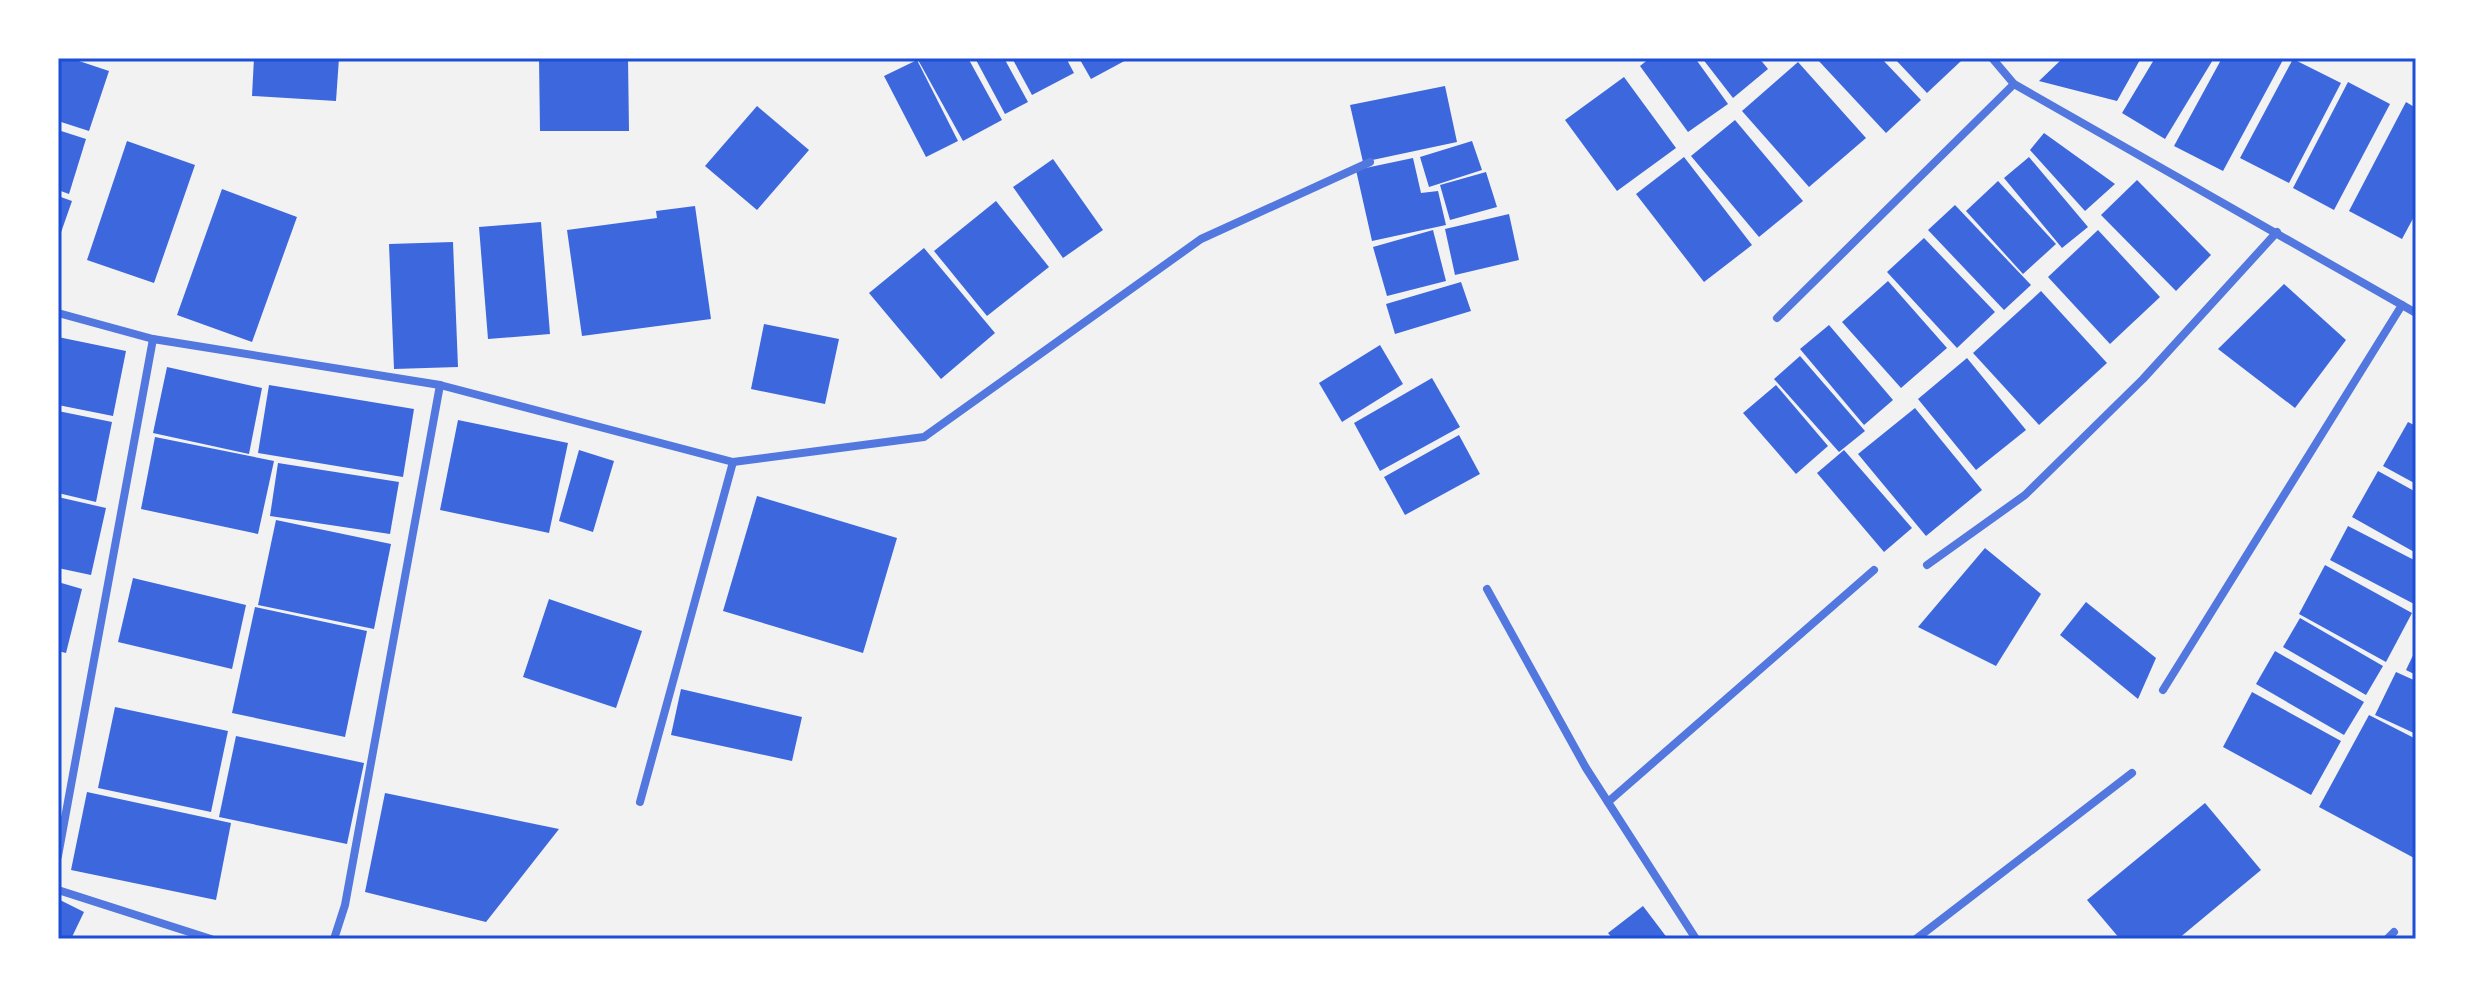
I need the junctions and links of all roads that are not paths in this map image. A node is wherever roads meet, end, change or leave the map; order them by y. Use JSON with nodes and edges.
{"nodes":[{"id":1,"x":1992,"y":58,"type":"edge"},
{"id":2,"x":2014,"y":84,"type":"junction"},
{"id":3,"x":1370,"y":162,"type":"dead end"},
{"id":4,"x":2277,"y":232,"type":"junction"},
{"id":5,"x":2402,"y":305,"type":"junction"},
{"id":6,"x":58,"y":313,"type":"edge"},
{"id":7,"x":2416,"y":313,"type":"edge"},
{"id":8,"x":1777,"y":318,"type":"dead end"},
{"id":9,"x":153,"y":339,"type":"junction"},
{"id":10,"x":440,"y":385,"type":"junction"},
{"id":11,"x":733,"y":462,"type":"junction"},
{"id":12,"x":1927,"y":565,"type":"dead end"},
{"id":13,"x":1874,"y":570,"type":"dead end"},
{"id":14,"x":1487,"y":589,"type":"dead end"},
{"id":15,"x":2163,"y":690,"type":"dead end"},
{"id":16,"x":2132,"y":773,"type":"dead end"},
{"id":17,"x":640,"y":802,"type":"dead end"},
{"id":18,"x":1608,"y":802,"type":"junction"},
{"id":19,"x":58,"y":856,"type":"edge"},
{"id":20,"x":58,"y":890,"type":"edge"},
{"id":21,"x":211,"y":939,"type":"edge"},
{"id":22,"x":334,"y":939,"type":"edge"},
{"id":23,"x":1696,"y":939,"type":"edge"},
{"id":24,"x":1916,"y":939,"type":"edge"}],
"edges":[{"from":1,"to":2,"type":"street"},
{"from":2,"to":4,"type":"street"},
{"from":2,"to":8,"type":"street"},
{"from":3,"to":11,"type":"street"},
{"from":4,"to":5,"type":"street"},
{"from":4,"to":12,"type":"street"},
{"from":5,"to":7,"type":"street"},
{"from":5,"to":15,"type":"street"},
{"from":6,"to":9,"type":"street"},
{"from":9,"to":10,"type":"street"},
{"from":9,"to":19,"type":"street"},
{"from":10,"to":11,"type":"street"},
{"from":10,"to":22,"type":"street"},
{"from":11,"to":17,"type":"street"},
{"from":13,"to":18,"type":"street"},
{"from":14,"to":18,"type":"street"},
{"from":16,"to":24,"type":"street"},
{"from":18,"to":23,"type":"street"},
{"from":20,"to":21,"type":"street"}]}
